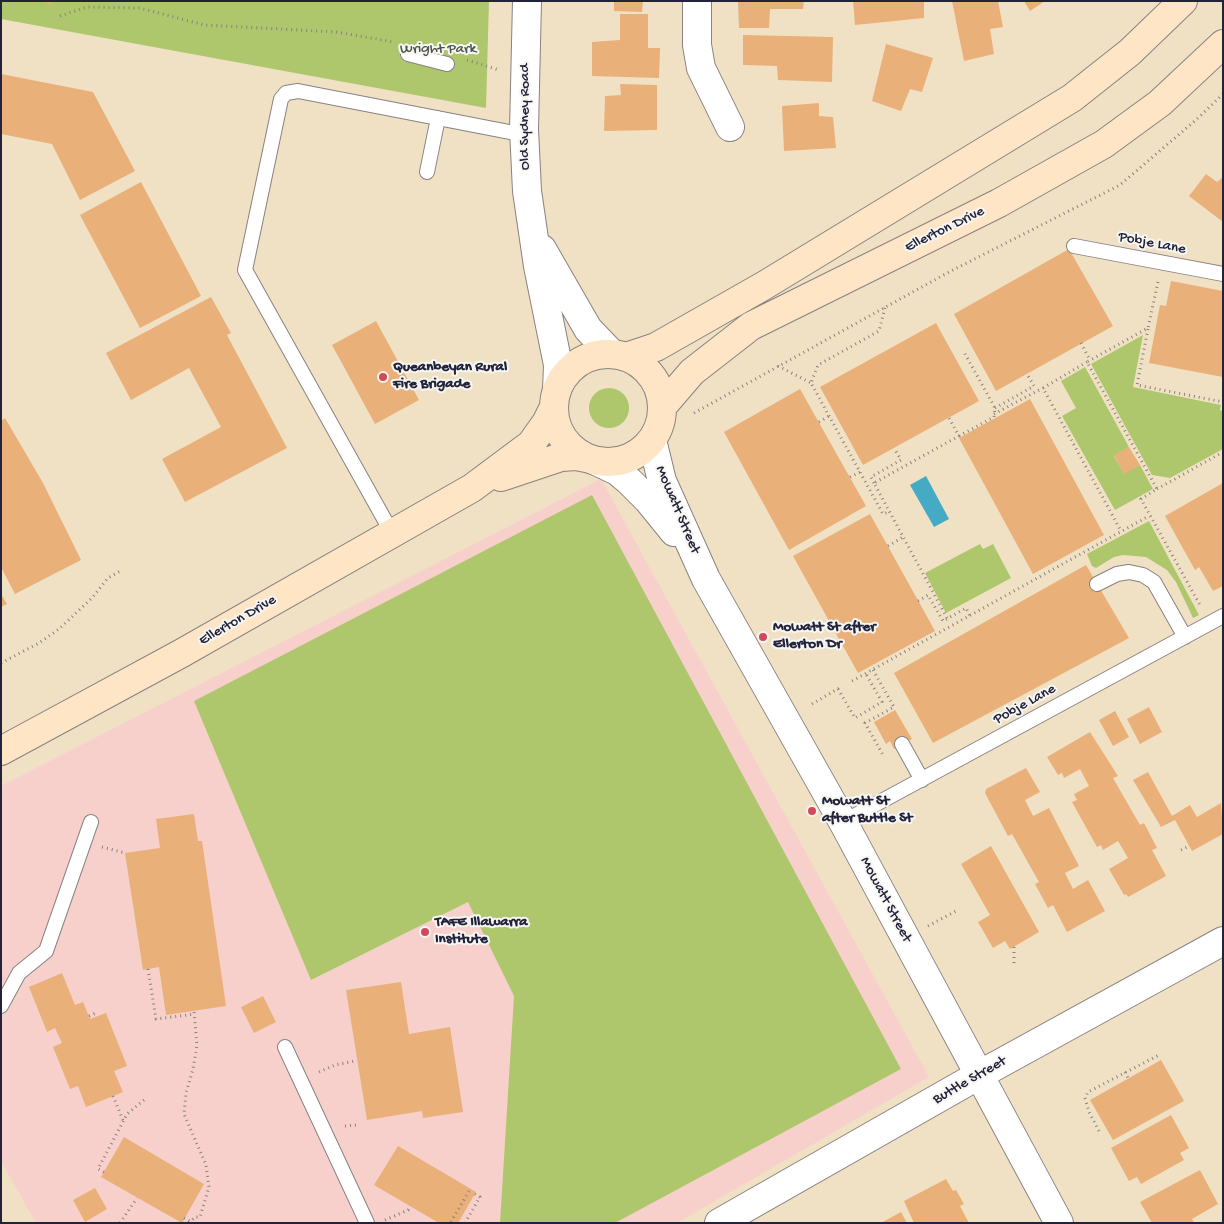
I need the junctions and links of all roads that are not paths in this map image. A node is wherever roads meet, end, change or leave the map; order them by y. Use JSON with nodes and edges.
{"nodes":[{"id":1,"x":527,"y":1,"type":"edge"},
{"id":2,"x":697,"y":1,"type":"edge"},
{"id":3,"x":1184,"y":1,"type":"edge"},
{"id":4,"x":1223,"y":44,"type":"edge"},
{"id":5,"x":408,"y":54,"type":"dead end"},
{"id":6,"x":453,"y":61,"type":"road end"},
{"id":7,"x":438,"y":118,"type":"junction"},
{"id":8,"x":730,"y":127,"type":"dead end"},
{"id":9,"x":525,"y":135,"type":"junction"},
{"id":10,"x":427,"y":172,"type":"dead end"},
{"id":11,"x":533,"y":232,"type":"junction"},
{"id":12,"x":1074,"y":246,"type":"dead end"},
{"id":13,"x":1223,"y":274,"type":"edge"},
{"id":14,"x":619,"y":355,"type":"junction"},
{"id":15,"x":555,"y":398,"type":"junction"},
{"id":16,"x":662,"y":408,"type":"junction"},
{"id":17,"x":652,"y":440,"type":"junction"},
{"id":18,"x":591,"y":460,"type":"junction"},
{"id":19,"x":472,"y":488,"type":"junction"},
{"id":20,"x":392,"y":534,"type":"junction"},
{"id":21,"x":706,"y":579,"type":"junction"},
{"id":22,"x":1097,"y":584,"type":"dead end"},
{"id":23,"x":1217,"y":620,"type":"edge"},
{"id":24,"x":1185,"y":637,"type":"junction"},
{"id":25,"x":902,"y":744,"type":"dead end"},
{"id":26,"x":1,"y":751,"type":"edge"},
{"id":27,"x":922,"y":780,"type":"junction"},
{"id":28,"x":91,"y":822,"type":"dead end"},
{"id":29,"x":843,"y":822,"type":"junction"},
{"id":30,"x":1223,"y":941,"type":"edge"},
{"id":31,"x":1,"y":1006,"type":"edge"},
{"id":32,"x":285,"y":1047,"type":"dead end"},
{"id":33,"x":979,"y":1075,"type":"junction"},
{"id":34,"x":367,"y":1223,"type":"edge"},
{"id":35,"x":719,"y":1223,"type":"edge"},
{"id":36,"x":1059,"y":1223,"type":"edge"}],
"edges":[{"from":1,"to":9,"type":"street","name":"Old Sydney Road"},
{"from":2,"to":8,"type":"street"},
{"from":3,"to":14,"type":"main road"},
{"from":4,"to":16,"type":"main road","name":"Ellerton Drive"},
{"from":5,"to":6,"type":"lane"},
{"from":7,"to":9,"type":"lane"},
{"from":7,"to":10,"type":"lane"},
{"from":7,"to":20,"type":"lane"},
{"from":9,"to":11,"type":"street","name":"Old Sydney Road"},
{"from":11,"to":14,"type":"street","name":"Old Sydney Road"},
{"from":11,"to":15,"type":"street","name":"Old Sydney Road"},
{"from":12,"to":13,"type":"lane","name":"Pobje Lane"},
{"from":14,"to":15,"type":"main road"},
{"from":14,"to":16,"type":"main road"},
{"from":15,"to":18,"type":"main road"},
{"from":15,"to":19,"type":"main road","name":"Ellerton Drive"},
{"from":16,"to":17,"type":"main road"},
{"from":17,"to":18,"type":"main road"},
{"from":17,"to":21,"type":"street","name":"Mowatt Street"},
{"from":18,"to":19,"type":"main road","name":"Ellerton Drive"},
{"from":18,"to":21,"type":"street","name":"Mowatt Street"},
{"from":19,"to":20,"type":"main road","name":"Ellerton Drive"},
{"from":20,"to":26,"type":"main road","name":"Ellerton Drive"},
{"from":21,"to":29,"type":"street","name":"Mowatt Street"},
{"from":22,"to":24,"type":"lane"},
{"from":23,"to":24,"type":"lane","name":"Pobje Lane"},
{"from":24,"to":27,"type":"lane","name":"Pobje Lane"},
{"from":25,"to":27,"type":"lane"},
{"from":27,"to":29,"type":"lane","name":"Pobje Lane"},
{"from":28,"to":31,"type":"lane"},
{"from":29,"to":33,"type":"street","name":"Mowatt Street"},
{"from":30,"to":33,"type":"street","name":"Buttle Street"},
{"from":32,"to":34,"type":"lane"},
{"from":33,"to":35,"type":"street","name":"Buttle Street"},
{"from":33,"to":36,"type":"street","name":"Mowatt Street"}]}
